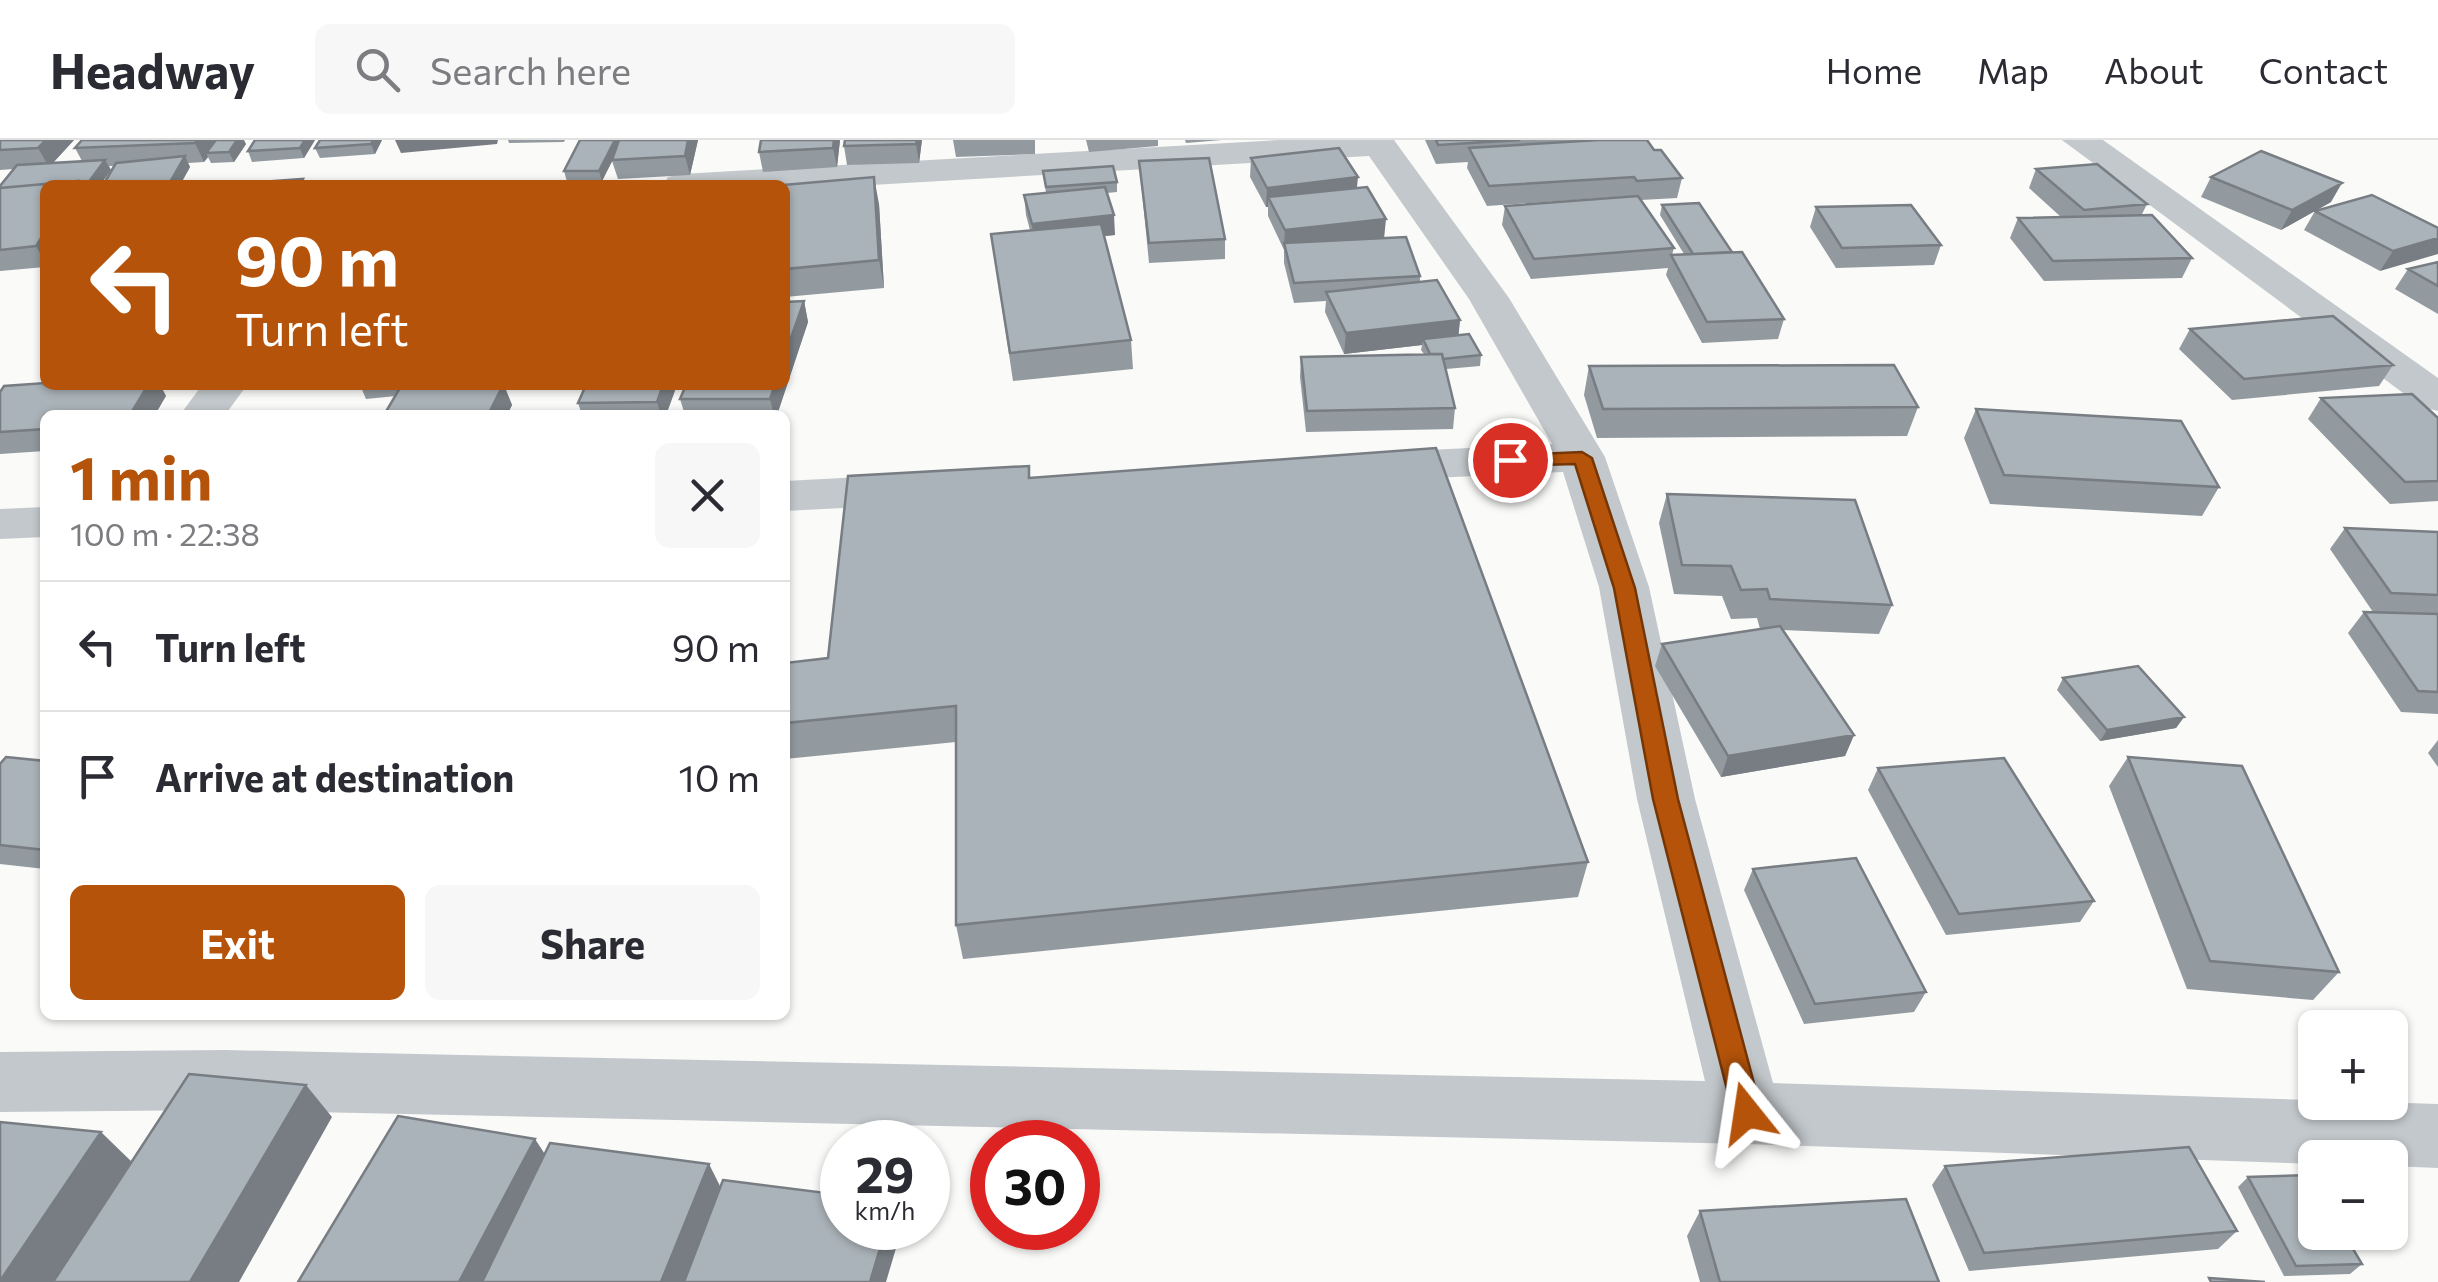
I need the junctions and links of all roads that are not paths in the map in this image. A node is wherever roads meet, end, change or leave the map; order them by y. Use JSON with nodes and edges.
{"nodes":[{"id":1,"x":2080,"y":140,"type":"edge"},
{"id":2,"x":1378,"y":143,"type":"edge"},
{"id":3,"x":765,"y":180,"type":"edge"},
{"id":4,"x":221,"y":390,"type":"edge"},
{"id":5,"x":2438,"y":398,"type":"edge"},
{"id":6,"x":206,"y":410,"type":"edge"},
{"id":7,"x":1582,"y":458,"type":"junction"},
{"id":8,"x":1316,"y":469,"type":"edge"},
{"id":9,"x":963,"y":487,"type":"edge"},
{"id":10,"x":790,"y":496,"type":"edge"},
{"id":11,"x":40,"y":522,"type":"edge"},
{"id":12,"x":0,"y":524,"type":"edge"},
{"id":13,"x":0,"y":1082,"type":"edge"},
{"id":14,"x":1747,"y":1113,"type":"junction"},
{"id":15,"x":2438,"y":1136,"type":"edge"}],
"edges":[{"from":1,"to":5,"type":"street"},
{"from":2,"to":3,"type":"street"},
{"from":2,"to":7,"type":"street"},
{"from":4,"to":6,"type":"street"},
{"from":7,"to":8,"type":"street"},
{"from":7,"to":14,"type":"street"},
{"from":9,"to":10,"type":"street"},
{"from":11,"to":12,"type":"street"},
{"from":13,"to":14,"type":"street"},
{"from":14,"to":15,"type":"street"}]}
